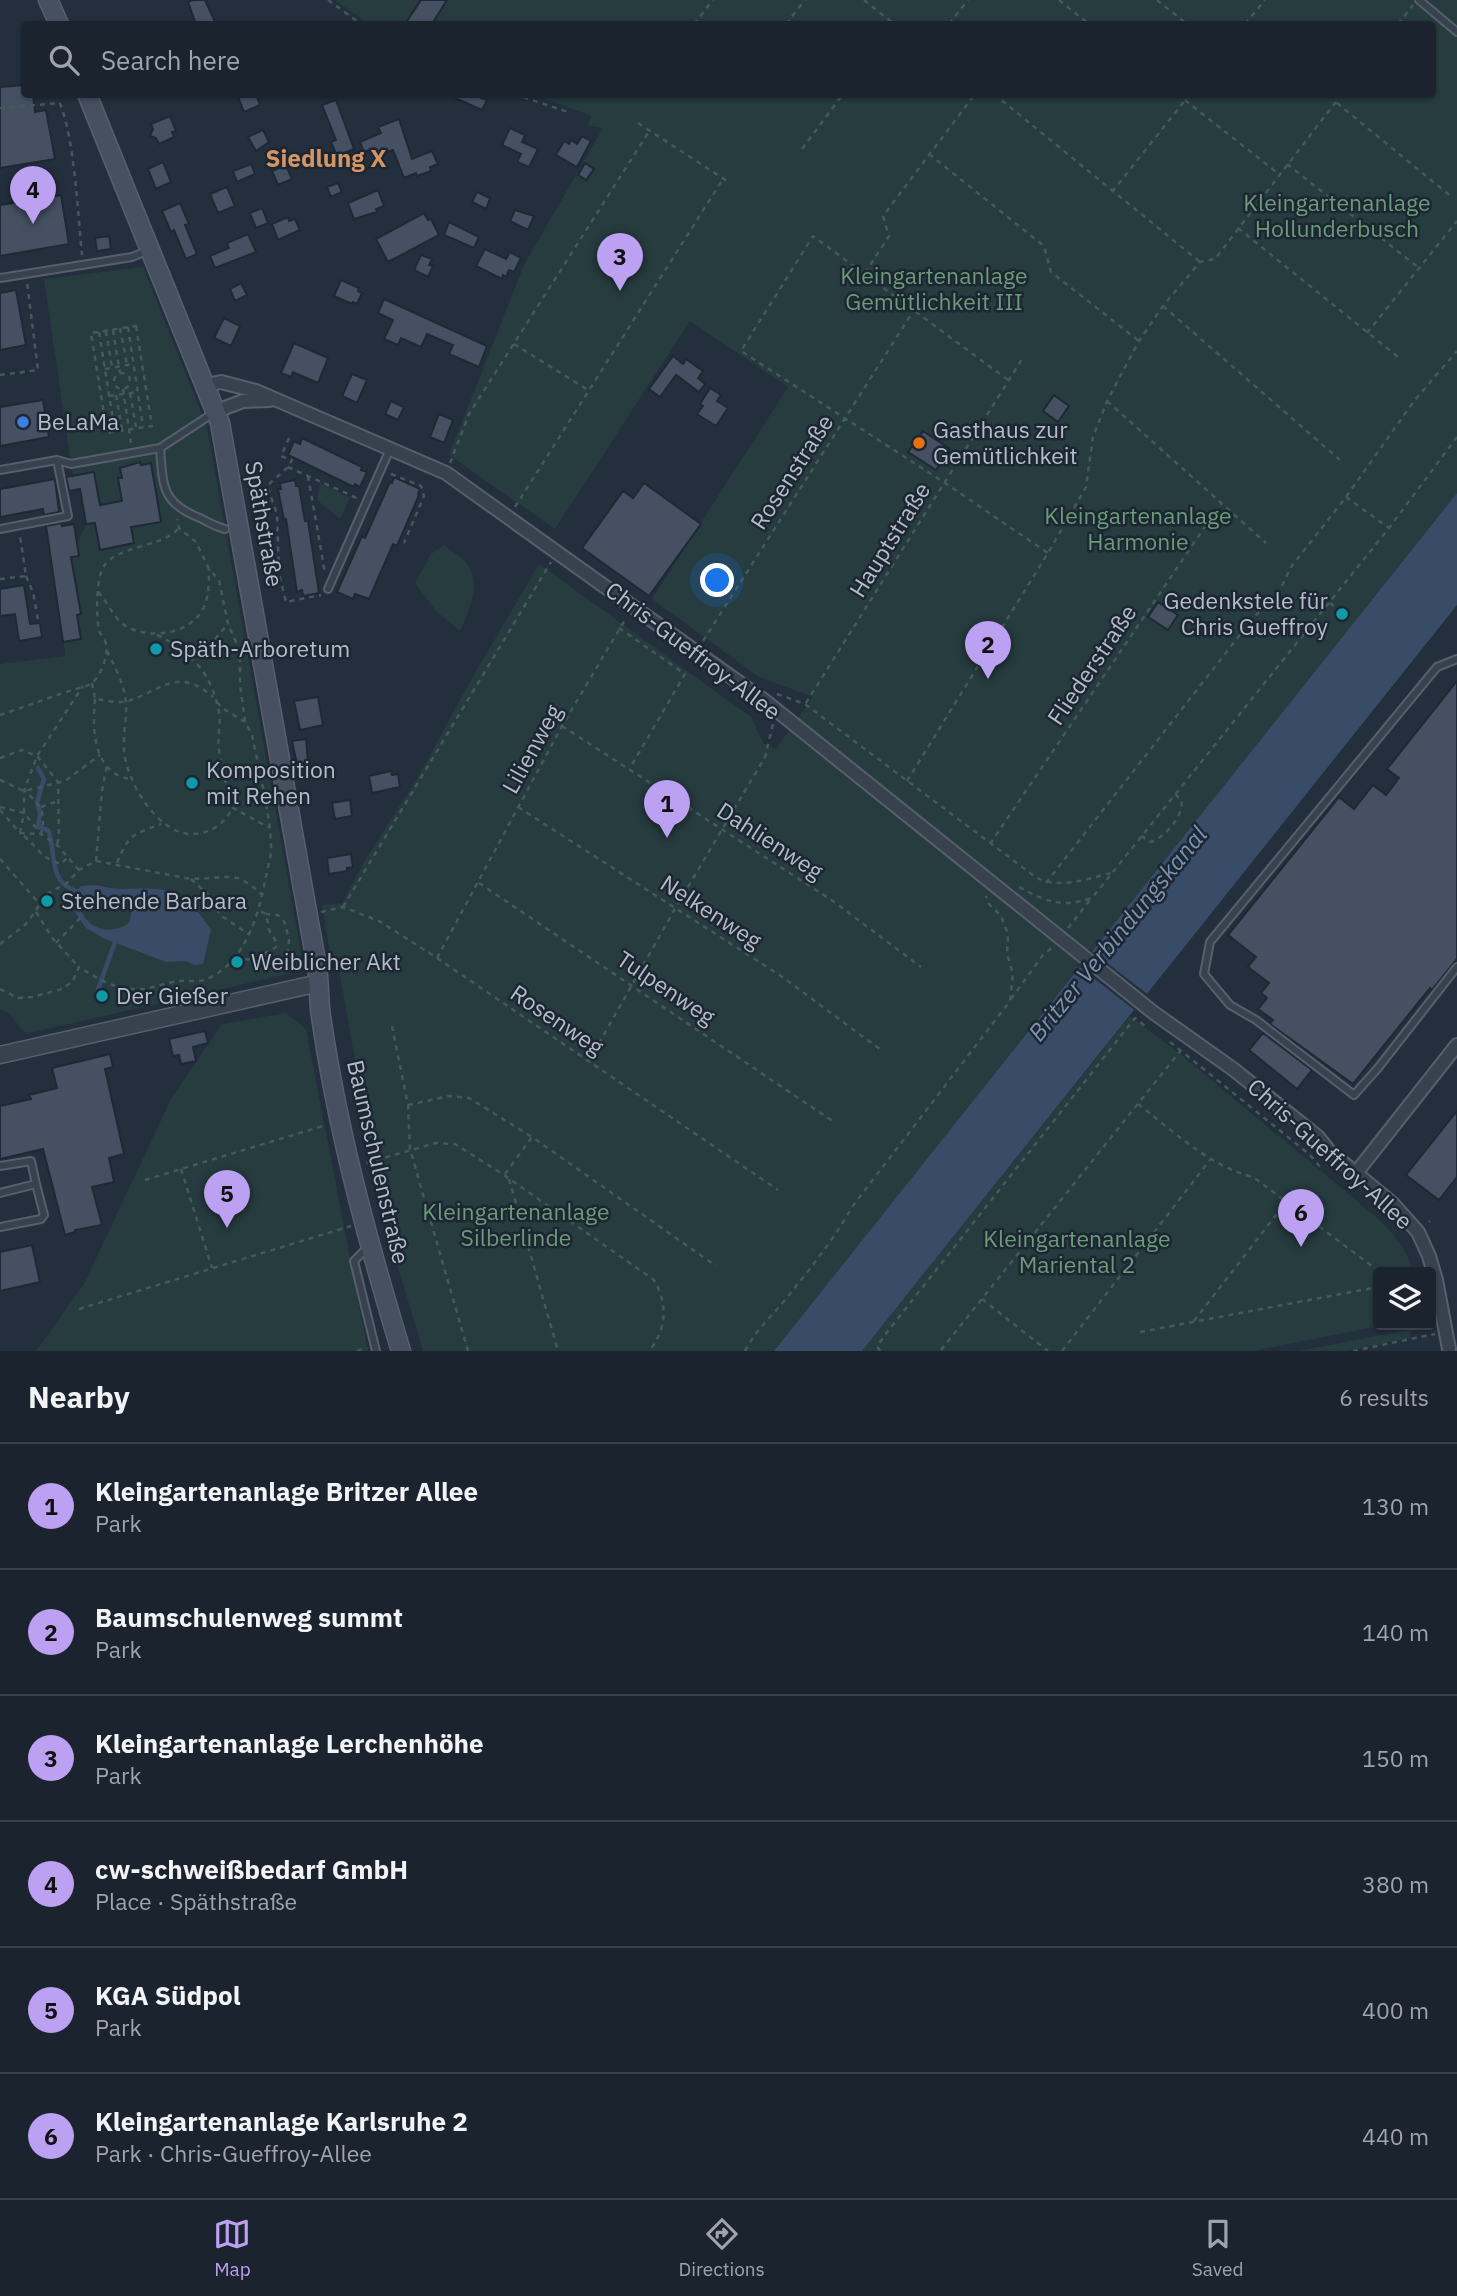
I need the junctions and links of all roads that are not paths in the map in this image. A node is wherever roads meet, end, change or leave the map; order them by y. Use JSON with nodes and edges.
{"nodes":[{"id":1,"x":48,"y":0,"type":"edge"},
{"id":2,"x":1418,"y":0,"type":"edge"},
{"id":3,"x":58,"y":21,"type":"edge"},
{"id":4,"x":1457,"y":32,"type":"edge"},
{"id":5,"x":89,"y":98,"type":"edge"},
{"id":6,"x":151,"y":250,"type":"junction"},
{"id":7,"x":0,"y":278,"type":"edge"},
{"id":8,"x":206,"y":385,"type":"junction"},
{"id":9,"x":272,"y":400,"type":"junction"},
{"id":10,"x":217,"y":411,"type":"junction"},
{"id":11,"x":160,"y":447,"type":"junction"},
{"id":12,"x":390,"y":449,"type":"junction"},
{"id":13,"x":57,"y":460,"type":"junction"},
{"id":14,"x":0,"y":470,"type":"edge"},
{"id":15,"x":229,"y":522,"type":"junction"},
{"id":16,"x":0,"y":529,"type":"edge"},
{"id":17,"x":328,"y":589,"type":"road end"},
{"id":18,"x":1457,"y":659,"type":"edge"},
{"id":19,"x":1457,"y":967,"type":"edge"},
{"id":20,"x":319,"y":983,"type":"junction"},
{"id":21,"x":1457,"y":1045,"type":"edge"},
{"id":22,"x":0,"y":1055,"type":"edge"},
{"id":23,"x":0,"y":1166,"type":"edge"},
{"id":24,"x":1356,"y":1173,"type":"junction"},
{"id":25,"x":36,"y":1184,"type":"junction"},
{"id":26,"x":0,"y":1193,"type":"edge"},
{"id":27,"x":0,"y":1227,"type":"edge"},
{"id":28,"x":371,"y":1245,"type":"junction"},
{"id":29,"x":1449,"y":1349,"type":"edge"},
{"id":30,"x":376,"y":1351,"type":"edge"},
{"id":31,"x":401,"y":1351,"type":"edge"}],
"edges":[{"from":1,"to":3,"type":"main road"},
{"from":2,"to":4,"type":"lane"},
{"from":5,"to":6,"type":"main road","name":"Späthstraße"},
{"from":6,"to":7,"type":"lane"},
{"from":6,"to":8,"type":"main road","name":"Späthstraße"},
{"from":8,"to":9,"type":"street","name":"Chris-Gueffroy-Allee"},
{"from":8,"to":10,"type":"main road","name":"Späthstraße"},
{"from":9,"to":10,"type":"street","name":"Chris-Gueffroy-Allee"},
{"from":9,"to":12,"type":"street","name":"Chris-Gueffroy-Allee"},
{"from":10,"to":11,"type":"lane"},
{"from":10,"to":15,"type":"main road","name":"Späthstraße"},
{"from":11,"to":13,"type":"lane"},
{"from":11,"to":15,"type":"lane"},
{"from":12,"to":17,"type":"lane"},
{"from":12,"to":24,"type":"street","name":"Chris-Gueffroy-Allee"},
{"from":13,"to":14,"type":"lane"},
{"from":13,"to":16,"type":"lane"},
{"from":15,"to":20,"type":"main road","name":"Späthstraße"},
{"from":18,"to":19,"type":"lane"},
{"from":20,"to":22,"type":"street"},
{"from":20,"to":28,"type":"main road","name":"Baumschulenstraße"},
{"from":21,"to":24,"type":"street"},
{"from":23,"to":25,"type":"lane"},
{"from":24,"to":29,"type":"street","name":"Chris-Gueffroy-Allee"},
{"from":25,"to":26,"type":"lane"},
{"from":25,"to":27,"type":"lane"},
{"from":28,"to":30,"type":"lane"},
{"from":28,"to":31,"type":"main road","name":"Baumschulenstraße"}]}
